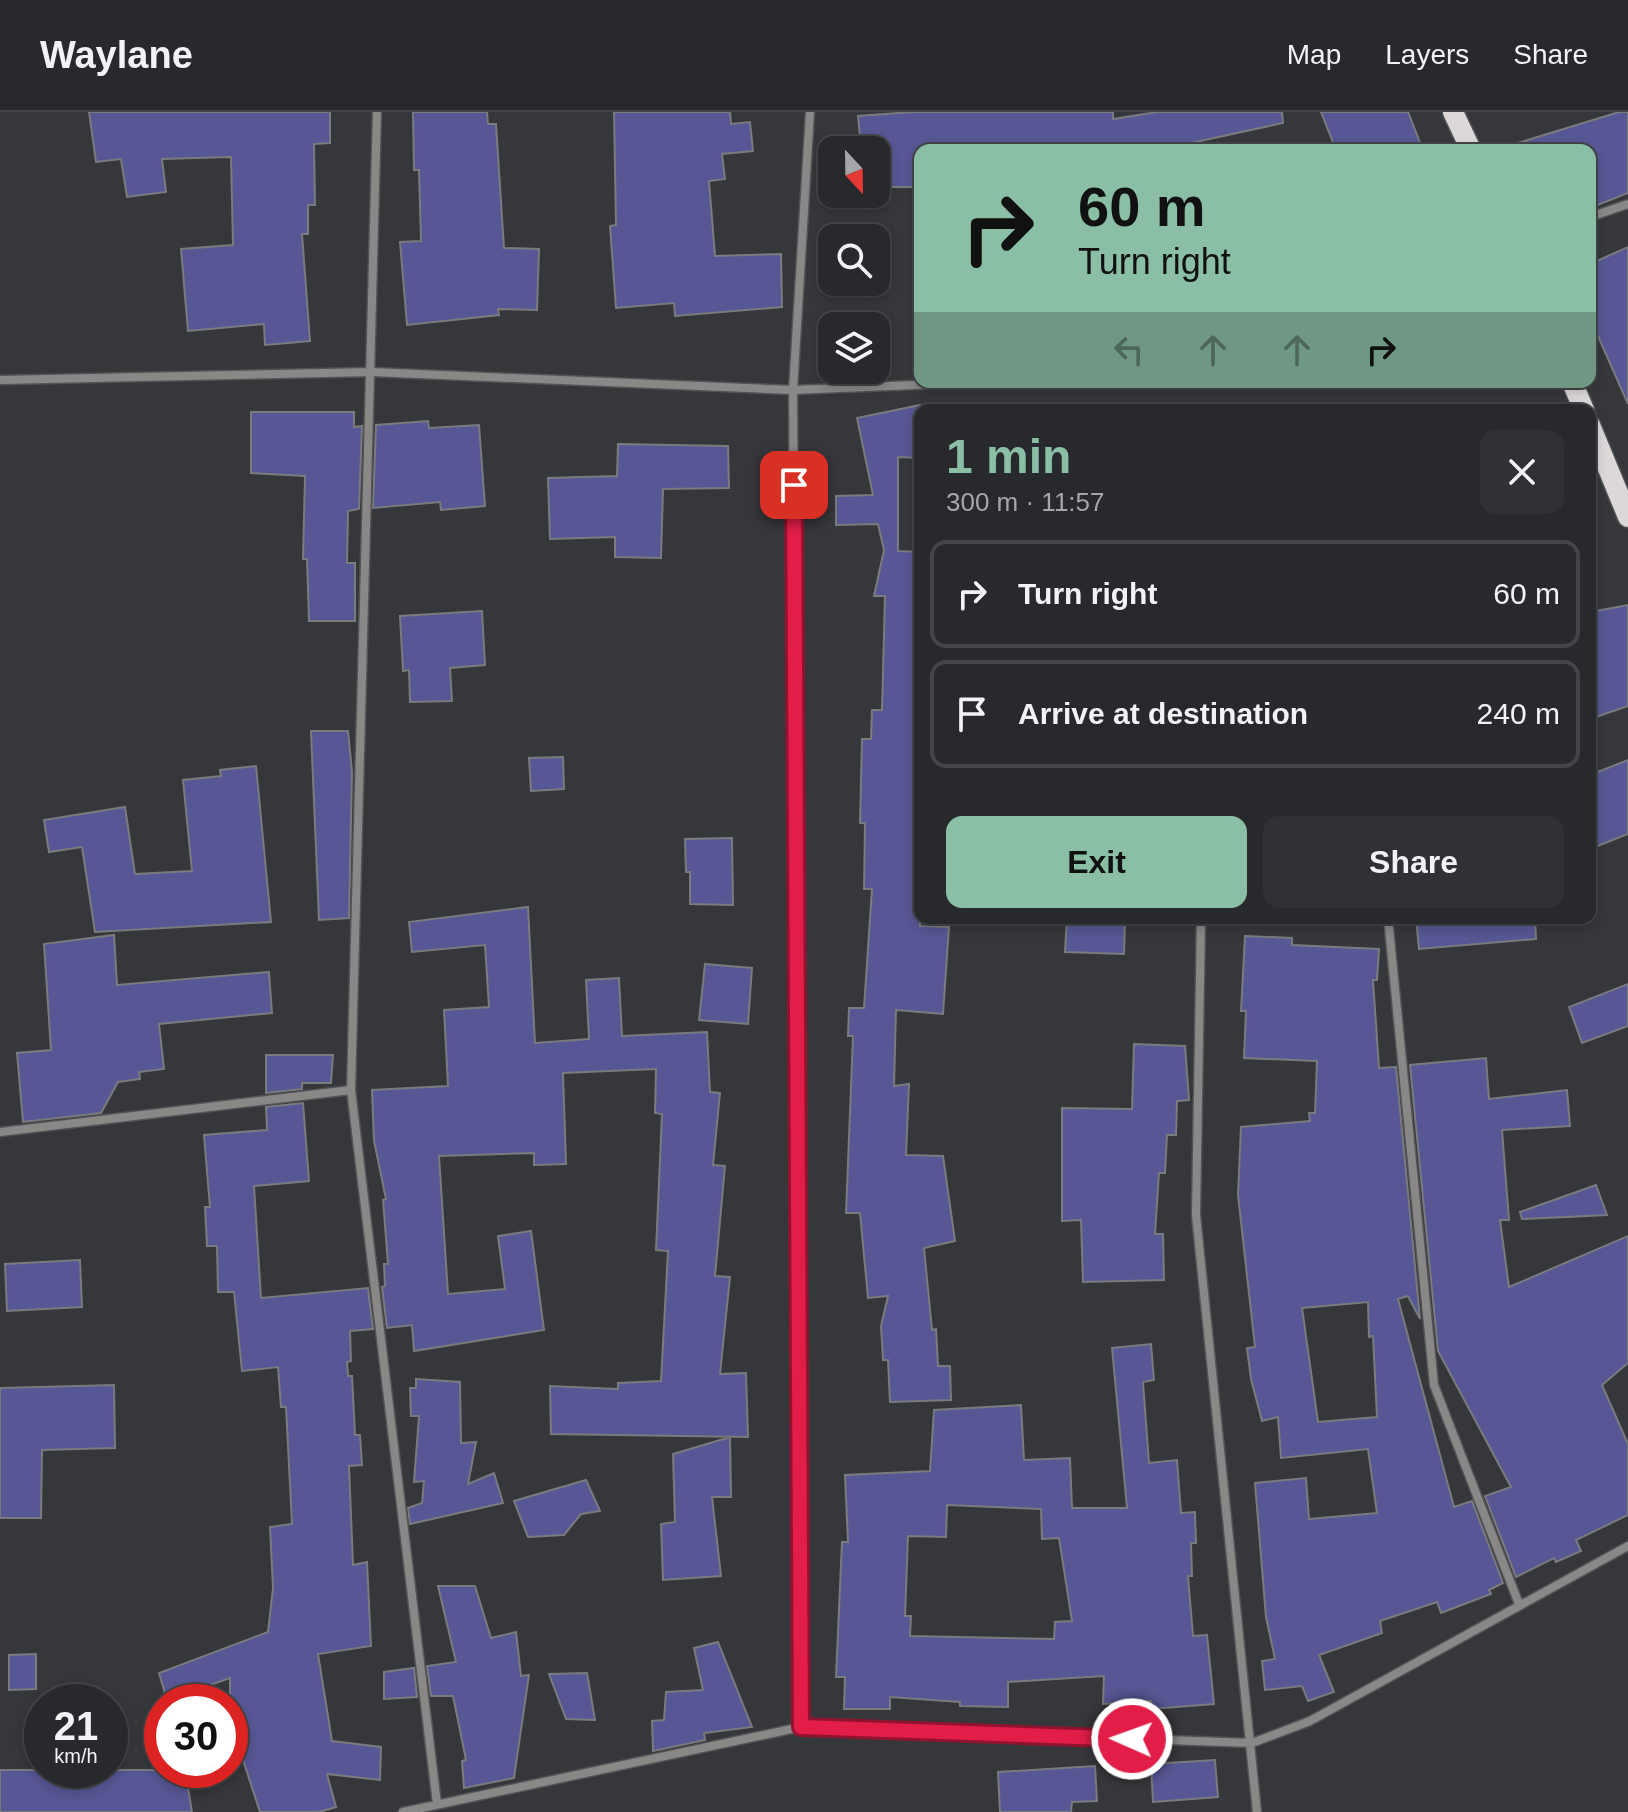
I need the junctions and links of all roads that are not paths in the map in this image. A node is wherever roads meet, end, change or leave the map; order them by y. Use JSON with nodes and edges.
{"nodes":[{"id":1,"x":377,"y":112,"type":"edge"},
{"id":2,"x":810,"y":112,"type":"edge"},
{"id":3,"x":1453,"y":112,"type":"edge"},
{"id":4,"x":1468,"y":144,"type":"edge"},
{"id":5,"x":1628,"y":204,"type":"edge"},
{"id":6,"x":1596,"y":215,"type":"edge"},
{"id":7,"x":372,"y":372,"type":"junction"},
{"id":8,"x":0,"y":380,"type":"edge"},
{"id":9,"x":914,"y":385,"type":"edge"},
{"id":10,"x":793,"y":390,"type":"junction"},
{"id":11,"x":1596,"y":440,"type":"edge"},
{"id":12,"x":1628,"y":517,"type":"edge"},
{"id":13,"x":1201,"y":924,"type":"edge"},
{"id":14,"x":1389,"y":924,"type":"edge"},
{"id":15,"x":351,"y":1090,"type":"junction"},
{"id":16,"x":0,"y":1132,"type":"edge"},
{"id":17,"x":1628,"y":1546,"type":"edge"},
{"id":18,"x":1519,"y":1604,"type":"junction"},
{"id":19,"x":801,"y":1727,"type":"junction"},
{"id":20,"x":1252,"y":1743,"type":"junction"},
{"id":21,"x":437,"y":1804,"type":"junction"},
{"id":22,"x":403,"y":1812,"type":"edge"},
{"id":23,"x":1257,"y":1812,"type":"edge"}],
"edges":[{"from":1,"to":7,"type":"street"},
{"from":2,"to":10,"type":"street"},
{"from":3,"to":4,"type":"main road"},
{"from":5,"to":6,"type":"street"},
{"from":7,"to":8,"type":"street"},
{"from":7,"to":10,"type":"street"},
{"from":7,"to":15,"type":"street"},
{"from":9,"to":10,"type":"street"},
{"from":10,"to":19,"type":"street"},
{"from":11,"to":12,"type":"main road"},
{"from":13,"to":20,"type":"street"},
{"from":14,"to":18,"type":"street"},
{"from":15,"to":16,"type":"street"},
{"from":15,"to":21,"type":"street"},
{"from":17,"to":18,"type":"street"},
{"from":18,"to":20,"type":"street"},
{"from":19,"to":20,"type":"street"},
{"from":19,"to":21,"type":"street"},
{"from":20,"to":23,"type":"street"},
{"from":21,"to":22,"type":"street"}]}
